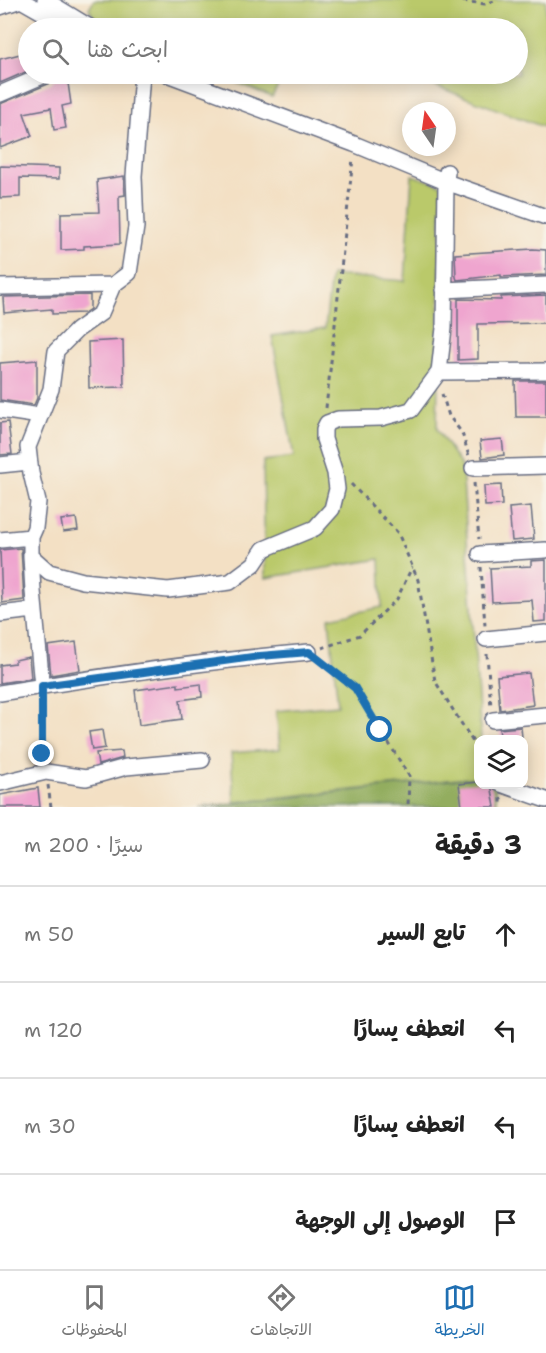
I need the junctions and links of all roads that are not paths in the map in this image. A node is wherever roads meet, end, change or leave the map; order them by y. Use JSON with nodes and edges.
{"nodes":[{"id":1,"x":21,"y":0,"type":"edge"},
{"id":2,"x":45,"y":0,"type":"edge"},
{"id":3,"x":0,"y":7,"type":"edge"},
{"id":4,"x":52,"y":18,"type":"edge"},
{"id":5,"x":75,"y":18,"type":"edge"},
{"id":6,"x":24,"y":84,"type":"edge"},
{"id":7,"x":141,"y":84,"type":"edge"},
{"id":8,"x":194,"y":84,"type":"edge"},
{"id":9,"x":221,"y":84,"type":"edge"},
{"id":10,"x":0,"y":94,"type":"edge"},
{"id":11,"x":446,"y":177,"type":"junction"},
{"id":12,"x":546,"y":208,"type":"edge"},
{"id":13,"x":546,"y":217,"type":"edge"},
{"id":14,"x":113,"y":285,"type":"junction"},
{"id":15,"x":546,"y":285,"type":"edge"},
{"id":16,"x":0,"y":286,"type":"edge"},
{"id":17,"x":444,"y":290,"type":"junction"},
{"id":18,"x":546,"y":371,"type":"edge"},
{"id":19,"x":439,"y":372,"type":"junction"},
{"id":20,"x":0,"y":410,"type":"edge"},
{"id":21,"x":40,"y":416,"type":"junction"},
{"id":22,"x":29,"y":462,"type":"junction"},
{"id":23,"x":0,"y":465,"type":"edge"},
{"id":24,"x":546,"y":466,"type":"edge"},
{"id":25,"x":473,"y":468,"type":"dead end"},
{"id":26,"x":31,"y":537,"type":"junction"},
{"id":27,"x":0,"y":540,"type":"edge"},
{"id":28,"x":546,"y":550,"type":"edge"},
{"id":29,"x":480,"y":555,"type":"dead end"},
{"id":30,"x":32,"y":556,"type":"junction"},
{"id":31,"x":34,"y":610,"type":"junction"},
{"id":32,"x":0,"y":614,"type":"edge"},
{"id":33,"x":546,"y":633,"type":"edge"},
{"id":34,"x":486,"y":639,"type":"dead end"},
{"id":35,"x":309,"y":652,"type":"road end"},
{"id":36,"x":42,"y":686,"type":"junction"},
{"id":37,"x":0,"y":693,"type":"edge"},
{"id":38,"x":546,"y":715,"type":"edge"},
{"id":39,"x":493,"y":720,"type":"dead end"},
{"id":40,"x":202,"y":760,"type":"dead end"},
{"id":41,"x":0,"y":783,"type":"edge"},
{"id":42,"x":515,"y":789,"type":"edge"},
{"id":43,"x":546,"y":800,"type":"edge"}],
"edges":[{"from":1,"to":3,"type":"street"},
{"from":1,"to":4,"type":"street"},
{"from":2,"to":5,"type":"street"},
{"from":6,"to":10,"type":"street"},
{"from":7,"to":14,"type":"street"},
{"from":8,"to":11,"type":"street"},
{"from":9,"to":11,"type":"street"},
{"from":11,"to":12,"type":"street"},
{"from":11,"to":13,"type":"street"},
{"from":11,"to":17,"type":"street"},
{"from":14,"to":16,"type":"street"},
{"from":14,"to":21,"type":"street"},
{"from":15,"to":17,"type":"street"},
{"from":17,"to":19,"type":"street"},
{"from":18,"to":19,"type":"street"},
{"from":19,"to":30,"type":"street"},
{"from":20,"to":21,"type":"street"},
{"from":21,"to":22,"type":"street"},
{"from":22,"to":23,"type":"street"},
{"from":22,"to":26,"type":"street"},
{"from":24,"to":25,"type":"street"},
{"from":26,"to":27,"type":"street"},
{"from":26,"to":30,"type":"street"},
{"from":28,"to":29,"type":"street"},
{"from":30,"to":31,"type":"street"},
{"from":31,"to":32,"type":"street"},
{"from":31,"to":36,"type":"street"},
{"from":33,"to":34,"type":"street"},
{"from":35,"to":36,"type":"street"},
{"from":36,"to":37,"type":"street"},
{"from":38,"to":39,"type":"street"},
{"from":40,"to":41,"type":"street"},
{"from":42,"to":43,"type":"street"}]}
